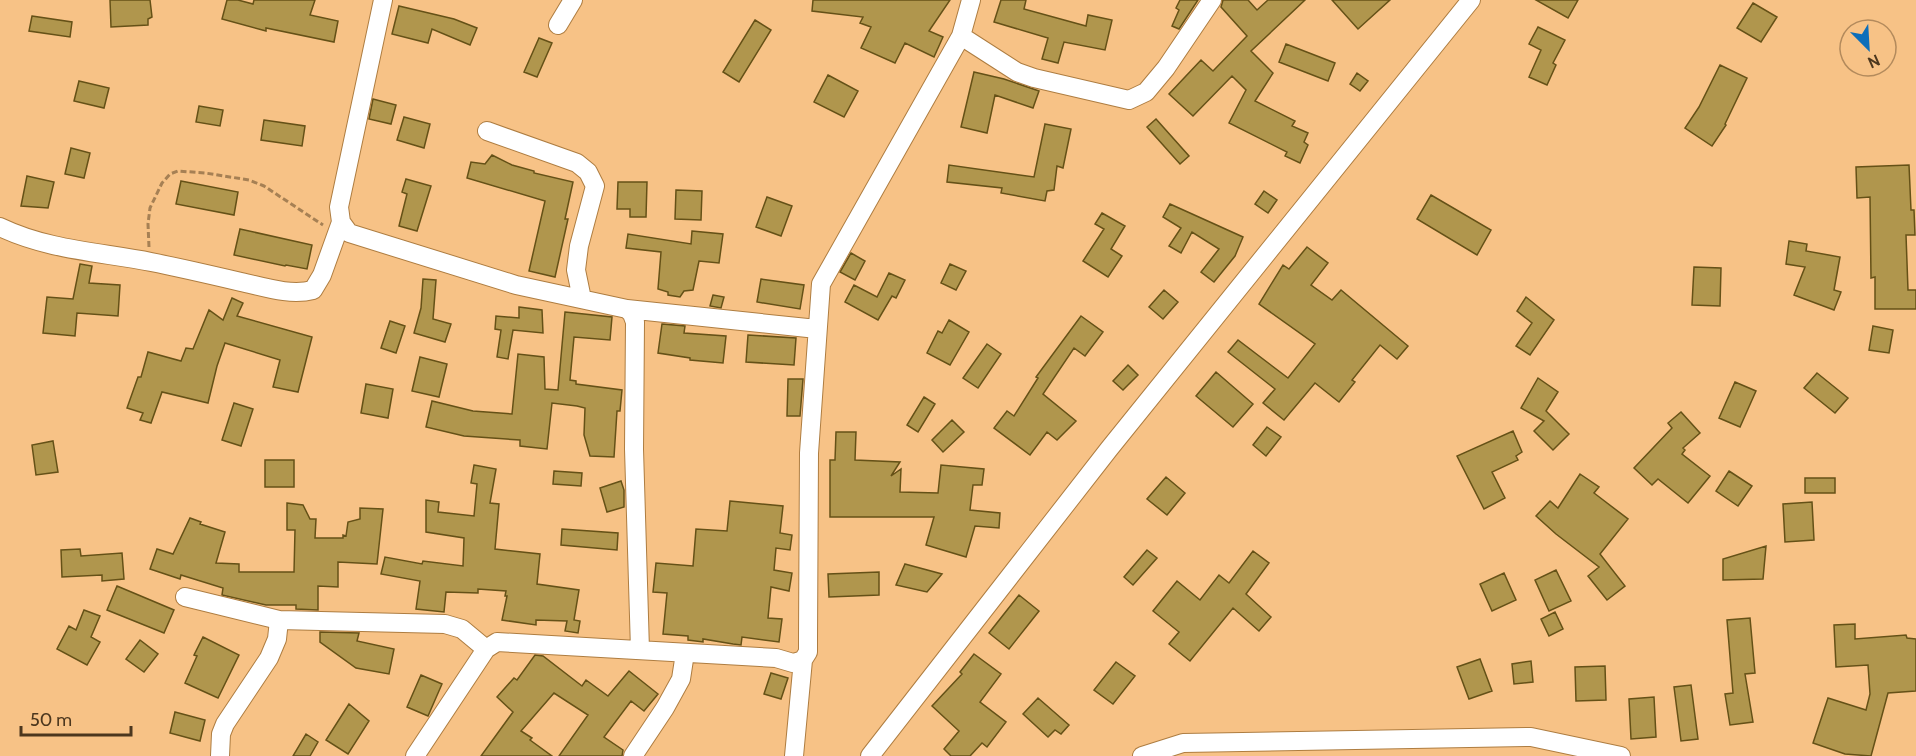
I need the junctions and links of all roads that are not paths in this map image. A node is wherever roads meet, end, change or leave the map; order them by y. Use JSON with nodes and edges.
{"nodes":[{"id":1,"x":383,"y":0,"type":"edge"},
{"id":2,"x":573,"y":0,"type":"edge"},
{"id":3,"x":971,"y":0,"type":"edge"},
{"id":4,"x":1212,"y":0,"type":"edge"},
{"id":5,"x":1471,"y":0,"type":"edge"},
{"id":6,"x":558,"y":25,"type":"dead end"},
{"id":7,"x":961,"y":36,"type":"junction"},
{"id":8,"x":487,"y":131,"type":"dead end"},
{"id":9,"x":0,"y":227,"type":"edge"},
{"id":10,"x":339,"y":228,"type":"junction"},
{"id":11,"x":582,"y":299,"type":"junction"},
{"id":12,"x":627,"y":309,"type":"junction"},
{"id":13,"x":817,"y":329,"type":"junction"},
{"id":14,"x":185,"y":597,"type":"dead end"},
{"id":15,"x":279,"y":620,"type":"junction"},
{"id":16,"x":486,"y":649,"type":"junction"},
{"id":17,"x":640,"y":650,"type":"junction"},
{"id":18,"x":685,"y":653,"type":"junction"},
{"id":19,"x":803,"y":660,"type":"junction"},
{"id":20,"x":220,"y":756,"type":"edge"},
{"id":21,"x":416,"y":756,"type":"edge"},
{"id":22,"x":633,"y":756,"type":"edge"},
{"id":23,"x":794,"y":756,"type":"edge"},
{"id":24,"x":870,"y":756,"type":"edge"},
{"id":25,"x":1142,"y":756,"type":"edge"},
{"id":26,"x":1621,"y":756,"type":"edge"}],
"edges":[{"from":1,"to":10,"type":"street"},
{"from":2,"to":6,"type":"street"},
{"from":3,"to":7,"type":"street"},
{"from":4,"to":7,"type":"street"},
{"from":5,"to":24,"type":"street"},
{"from":7,"to":13,"type":"street"},
{"from":8,"to":11,"type":"street"},
{"from":9,"to":10,"type":"street"},
{"from":10,"to":11,"type":"street"},
{"from":11,"to":12,"type":"street"},
{"from":12,"to":13,"type":"street"},
{"from":12,"to":17,"type":"street"},
{"from":13,"to":19,"type":"street"},
{"from":14,"to":15,"type":"street"},
{"from":15,"to":16,"type":"street"},
{"from":15,"to":20,"type":"street"},
{"from":16,"to":17,"type":"street"},
{"from":16,"to":21,"type":"street"},
{"from":17,"to":18,"type":"street"},
{"from":18,"to":19,"type":"street"},
{"from":18,"to":22,"type":"street"},
{"from":19,"to":23,"type":"street"},
{"from":25,"to":26,"type":"street"}]}
